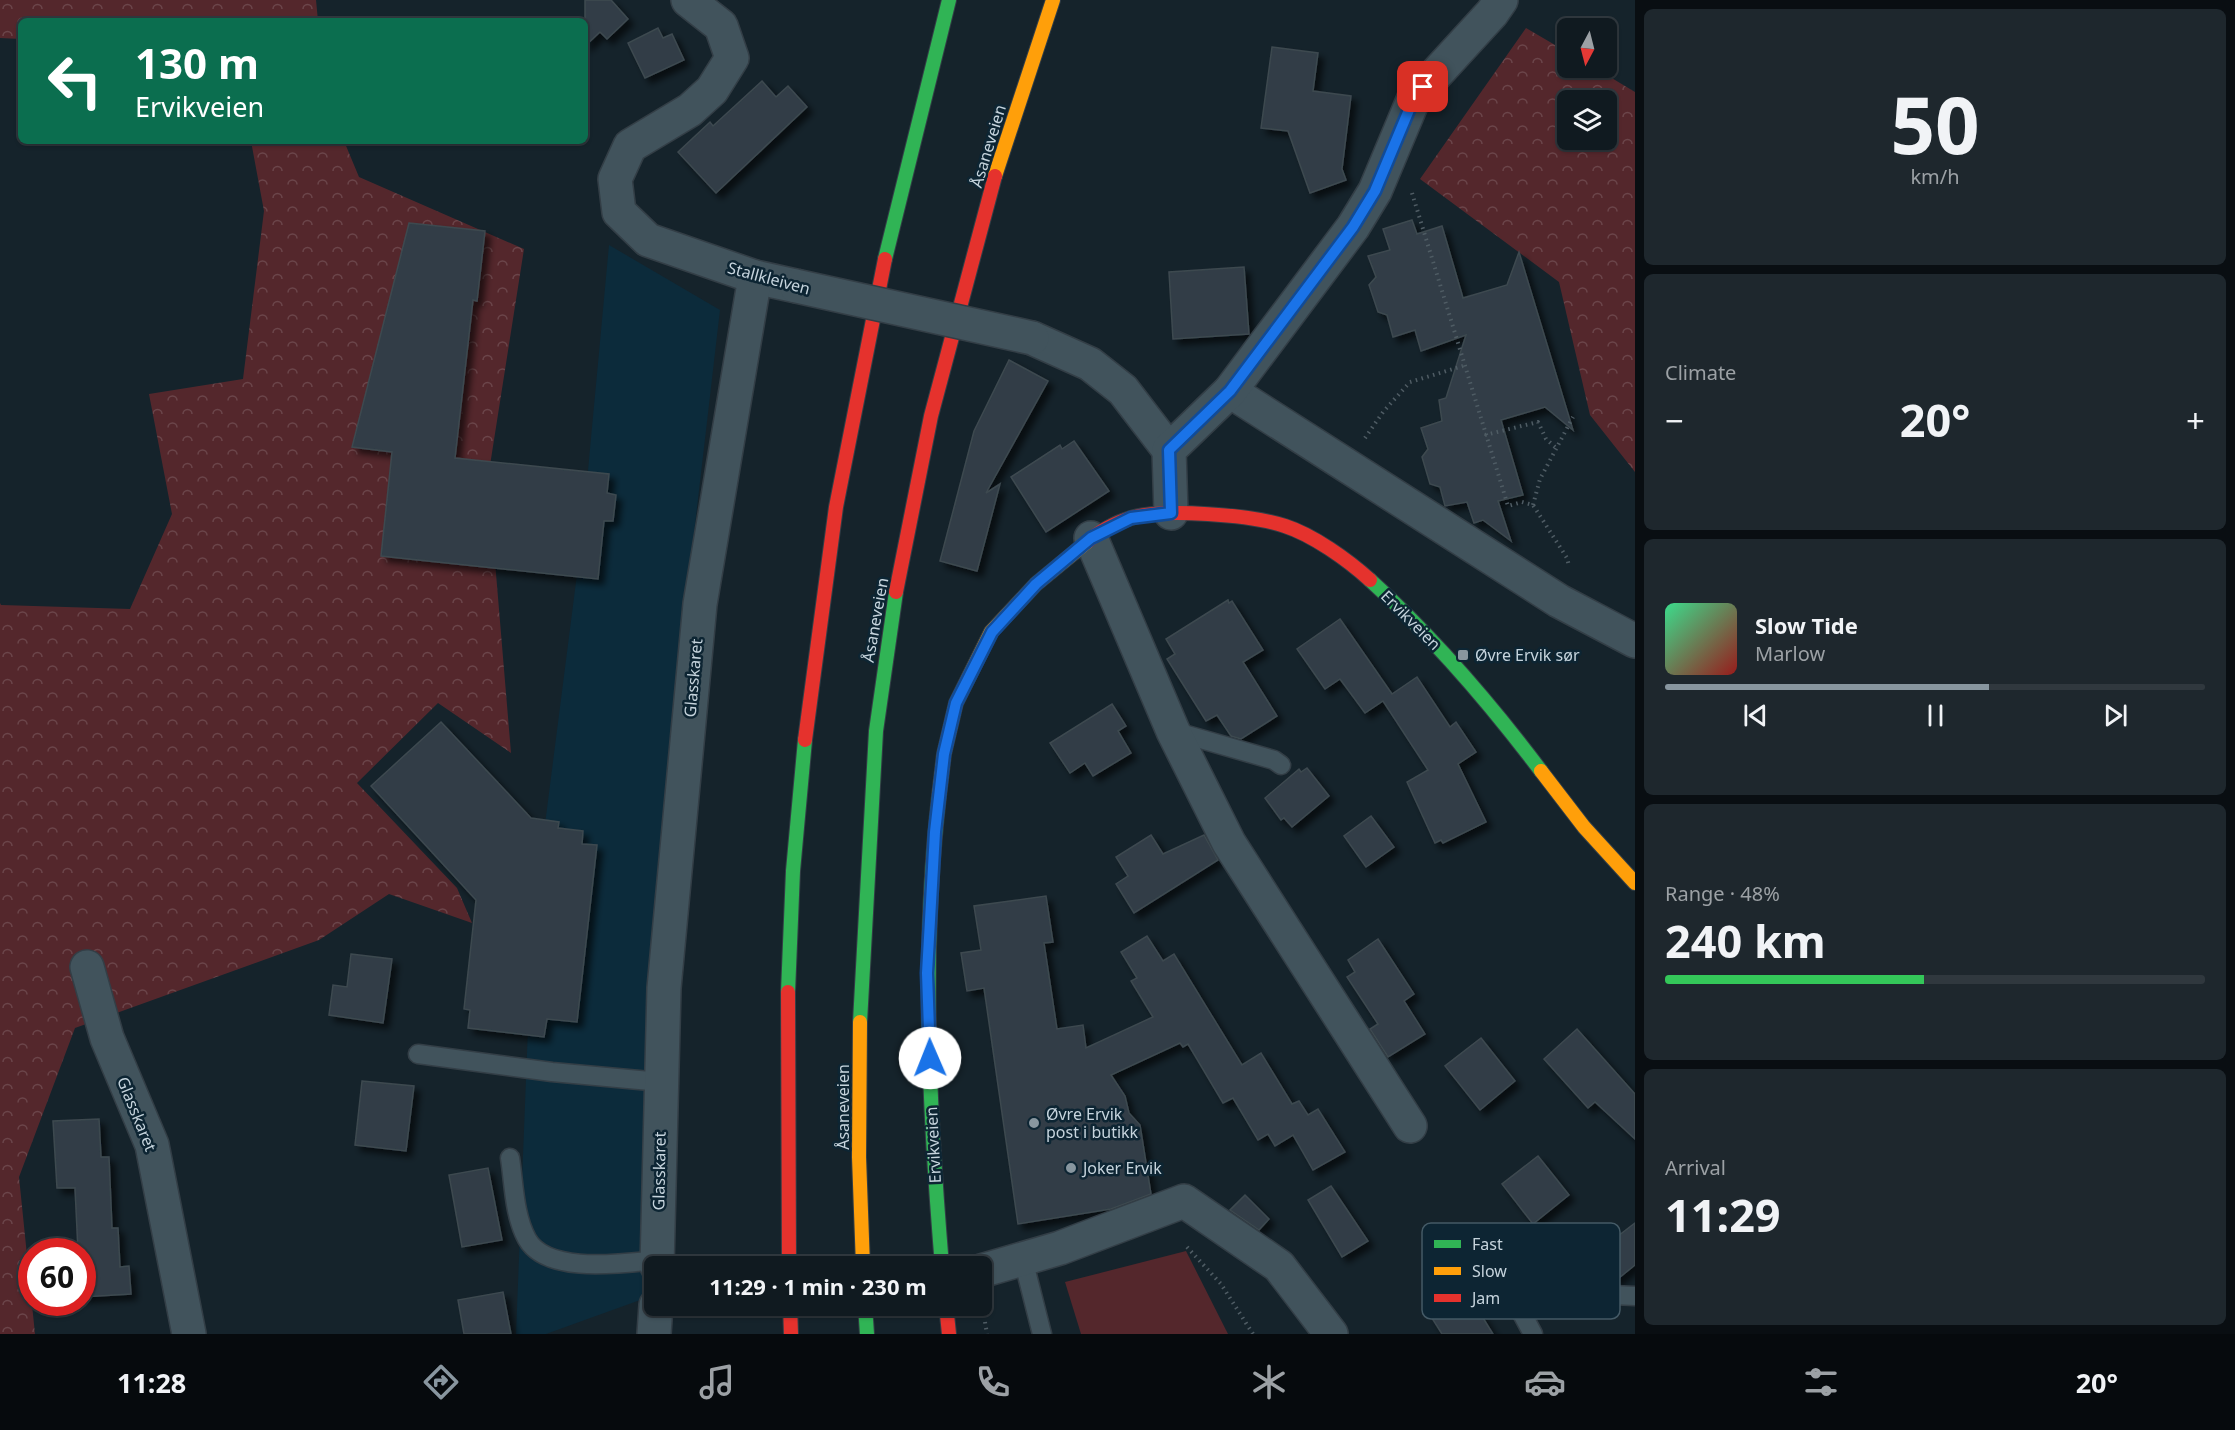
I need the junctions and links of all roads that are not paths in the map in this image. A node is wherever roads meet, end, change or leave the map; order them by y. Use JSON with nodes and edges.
{"nodes":[{"id":1,"x":688,"y":0,"type":"edge"},
{"id":2,"x":949,"y":0,"type":"edge"},
{"id":3,"x":1053,"y":0,"type":"edge"},
{"id":4,"x":1501,"y":0,"type":"edge"},
{"id":5,"x":755,"y":277,"type":"junction"},
{"id":6,"x":1230,"y":391,"type":"junction"},
{"id":7,"x":1169,"y":450,"type":"junction"},
{"id":8,"x":1171,"y":513,"type":"junction"},
{"id":9,"x":1091,"y":538,"type":"junction"},
{"id":10,"x":1635,"y":641,"type":"edge"},
{"id":11,"x":1173,"y":731,"type":"junction"},
{"id":12,"x":1281,"y":765,"type":"dead end"},
{"id":13,"x":1635,"y":883,"type":"edge"},
{"id":14,"x":87,"y":967,"type":"dead end"},
{"id":15,"x":418,"y":1054,"type":"dead end"},
{"id":16,"x":661,"y":1082,"type":"junction"},
{"id":17,"x":1410,"y":1126,"type":"dead end"},
{"id":18,"x":510,"y":1158,"type":"dead end"},
{"id":19,"x":658,"y":1256,"type":"edge"},
{"id":20,"x":789,"y":1256,"type":"edge"},
{"id":21,"x":862,"y":1256,"type":"edge"},
{"id":22,"x":941,"y":1256,"type":"edge"},
{"id":23,"x":1023,"y":1259,"type":"junction"},
{"id":24,"x":644,"y":1263,"type":"edge"},
{"id":25,"x":992,"y":1268,"type":"edge"},
{"id":26,"x":1620,"y":1295,"type":"edge"},
{"id":27,"x":1635,"y":1296,"type":"edge"},
{"id":28,"x":655,"y":1316,"type":"edge"},
{"id":29,"x":790,"y":1316,"type":"edge"},
{"id":30,"x":866,"y":1316,"type":"edge"},
{"id":31,"x":947,"y":1316,"type":"edge"},
{"id":32,"x":1525,"y":1319,"type":"edge"},
{"id":33,"x":189,"y":1334,"type":"edge"},
{"id":34,"x":654,"y":1334,"type":"edge"},
{"id":35,"x":791,"y":1334,"type":"edge"},
{"id":36,"x":867,"y":1334,"type":"edge"},
{"id":37,"x":949,"y":1334,"type":"edge"},
{"id":38,"x":1042,"y":1334,"type":"edge"},
{"id":39,"x":1331,"y":1334,"type":"edge"},
{"id":40,"x":1533,"y":1334,"type":"edge"}],
"edges":[{"from":1,"to":5,"type":"street","name":"Stallkleiven"},
{"from":2,"to":20,"type":"main road"},
{"from":3,"to":21,"type":"main road","name":"Åsaneveien"},
{"from":4,"to":6,"type":"street"},
{"from":5,"to":7,"type":"street","name":"Stallkleiven","bridge":true},
{"from":5,"to":16,"type":"street","name":"Glasskaret"},
{"from":6,"to":7,"type":"street"},
{"from":6,"to":10,"type":"street"},
{"from":7,"to":8,"type":"street"},
{"from":8,"to":9,"type":"main road","name":"Ervikveien"},
{"from":8,"to":13,"type":"main road","name":"Ervikveien"},
{"from":9,"to":11,"type":"street"},
{"from":9,"to":22,"type":"main road","name":"Ervikveien"},
{"from":11,"to":12,"type":"lane"},
{"from":11,"to":17,"type":"street"},
{"from":14,"to":33,"type":"street","name":"Glasskaret"},
{"from":15,"to":16,"type":"lane"},
{"from":16,"to":19,"type":"street","name":"Glasskaret"},
{"from":18,"to":24,"type":"lane","name":"Glasskaret"},
{"from":23,"to":25,"type":"street"},
{"from":23,"to":38,"type":"lane"},
{"from":23,"to":39,"type":"street"},
{"from":26,"to":27,"type":"lane"},
{"from":28,"to":34,"type":"street"},
{"from":29,"to":35,"type":"main road"},
{"from":30,"to":36,"type":"main road"},
{"from":31,"to":37,"type":"main road"},
{"from":32,"to":40,"type":"lane"}]}
